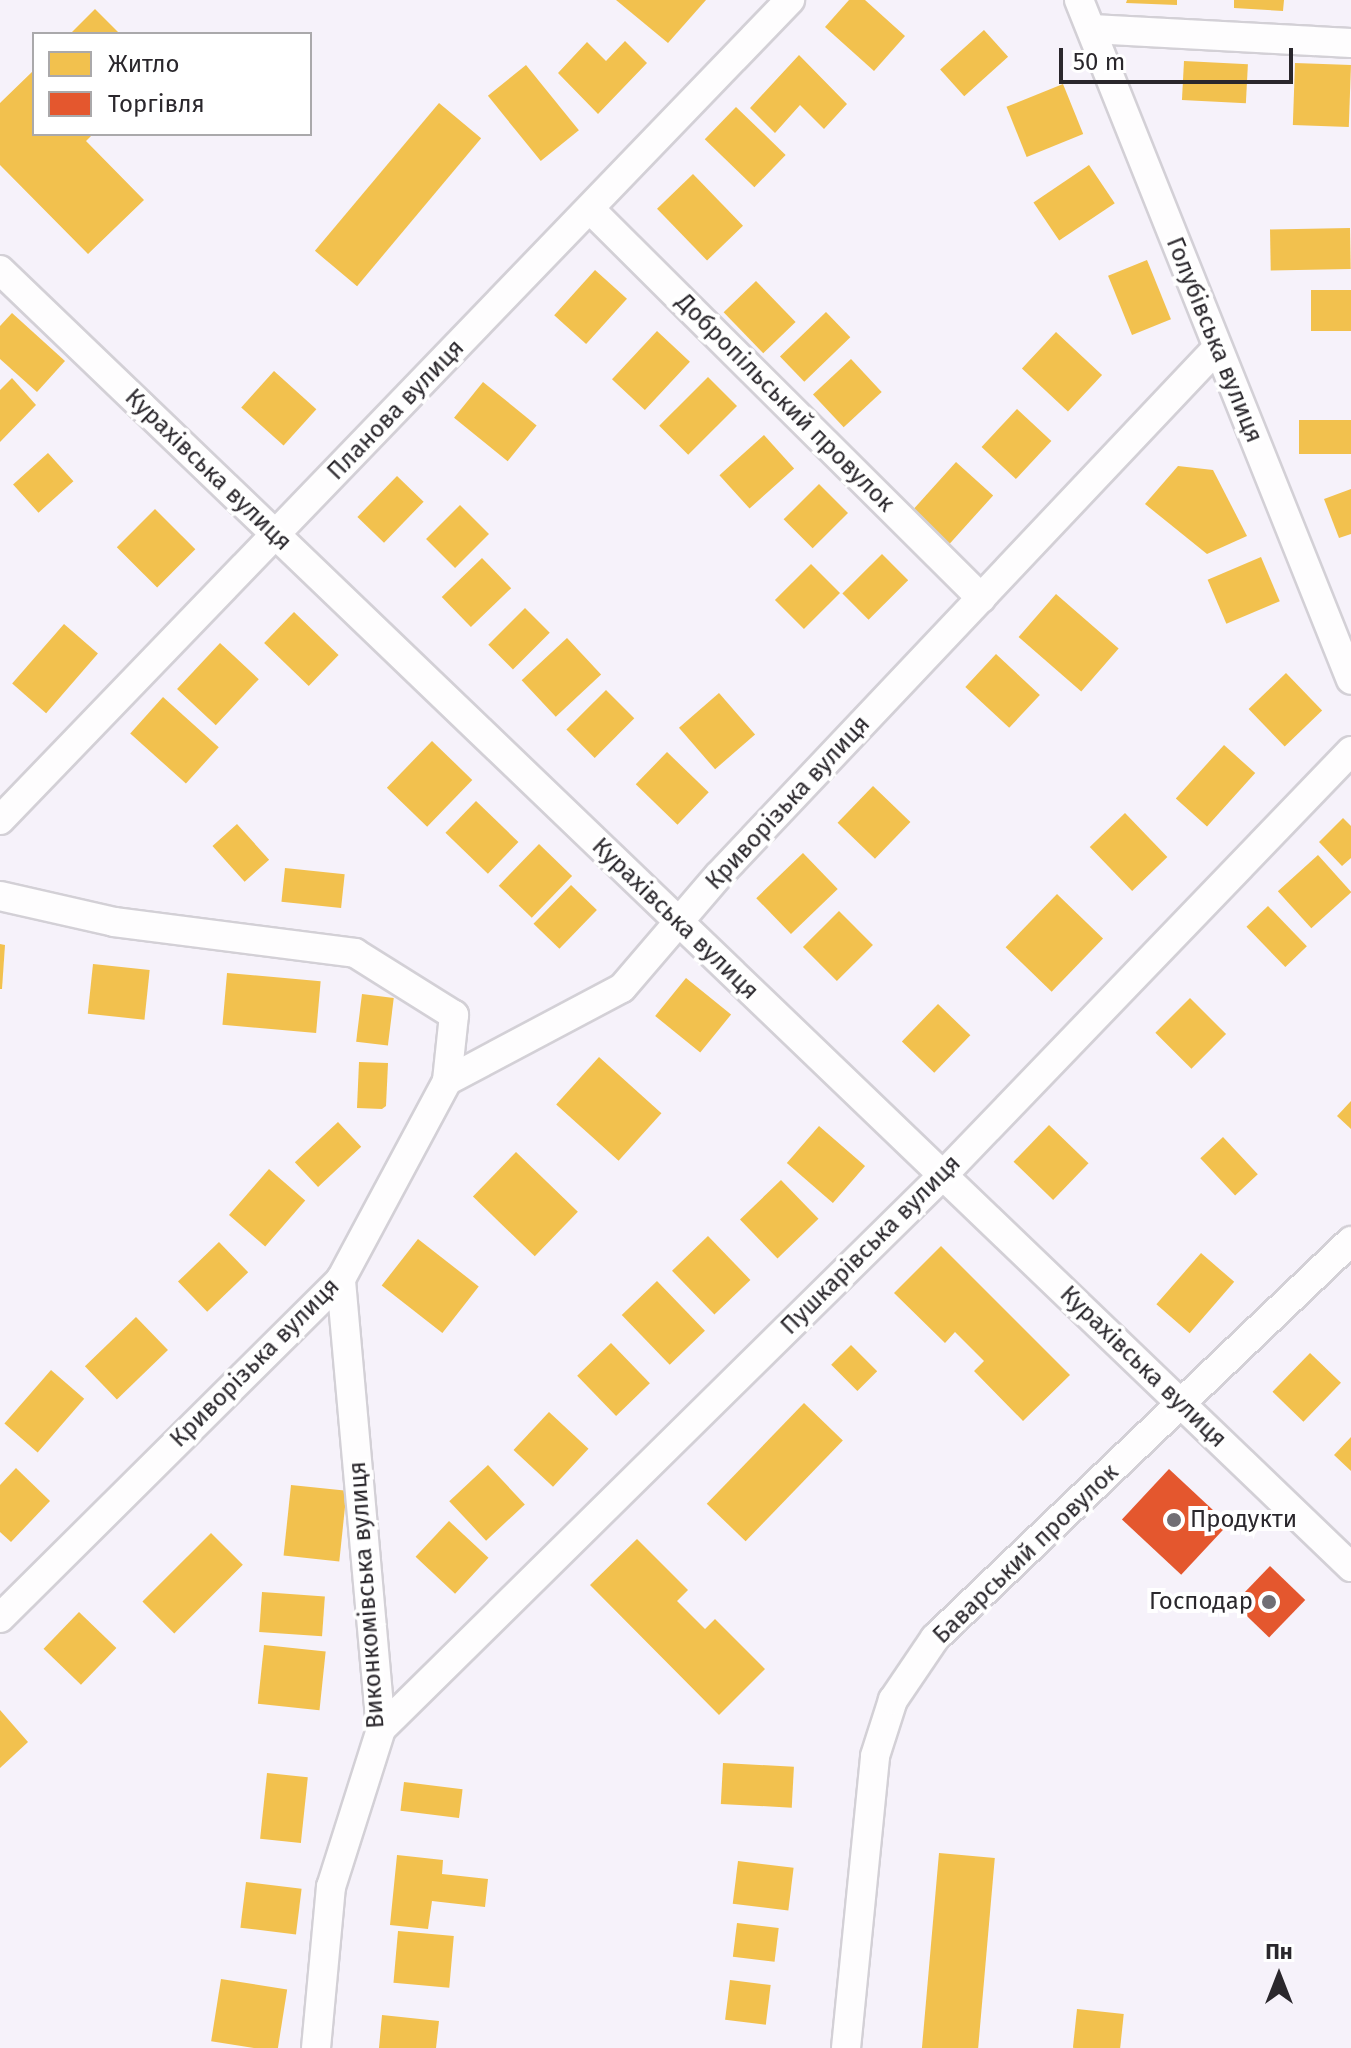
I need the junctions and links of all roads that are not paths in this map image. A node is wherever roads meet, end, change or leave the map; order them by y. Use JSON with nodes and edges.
{"nodes":[{"id":1,"x":790,"y":0,"type":"edge"},
{"id":2,"x":1079,"y":0,"type":"edge"},
{"id":3,"x":1092,"y":29,"type":"junction"},
{"id":4,"x":1351,"y":43,"type":"edge"},
{"id":5,"x":590,"y":209,"type":"junction"},
{"id":6,"x":0,"y":270,"type":"edge"},
{"id":7,"x":1216,"y":349,"type":"junction"},
{"id":8,"x":276,"y":535,"type":"junction"},
{"id":9,"x":981,"y":598,"type":"junction"},
{"id":10,"x":1351,"y":680,"type":"edge"},
{"id":11,"x":1351,"y":751,"type":"edge"},
{"id":12,"x":0,"y":820,"type":"edge"},
{"id":13,"x":0,"y":896,"type":"edge"},
{"id":14,"x":678,"y":922,"type":"junction"},
{"id":15,"x":447,"y":1081,"type":"junction"},
{"id":16,"x":944,"y":1174,"type":"junction"},
{"id":17,"x":1351,"y":1241,"type":"edge"},
{"id":18,"x":341,"y":1279,"type":"junction"},
{"id":19,"x":1182,"y":1405,"type":"junction"},
{"id":20,"x":1351,"y":1567,"type":"edge"},
{"id":21,"x":0,"y":1618,"type":"edge"},
{"id":22,"x":381,"y":1729,"type":"junction"},
{"id":23,"x":316,"y":2048,"type":"edge"},
{"id":24,"x":846,"y":2048,"type":"edge"}],
"edges":[{"from":1,"to":5,"type":"street","name":"Планова вулиця"},
{"from":2,"to":3,"type":"street","name":"Голубівська вулиця"},
{"from":3,"to":4,"type":"street"},
{"from":3,"to":7,"type":"street","name":"Голубівська вулиця"},
{"from":5,"to":8,"type":"street","name":"Планова вулиця"},
{"from":5,"to":9,"type":"street","name":"Добропільський провулок"},
{"from":6,"to":8,"type":"street","name":"Курахівська вулиця"},
{"from":7,"to":9,"type":"street","name":"Криворізька вулиця"},
{"from":7,"to":10,"type":"street","name":"Голубівська вулиця"},
{"from":8,"to":12,"type":"street","name":"Планова вулиця"},
{"from":8,"to":14,"type":"street","name":"Курахівська вулиця"},
{"from":9,"to":14,"type":"street","name":"Криворізька вулиця"},
{"from":11,"to":16,"type":"street","name":"Пушкарівська вулиця"},
{"from":13,"to":15,"type":"street"},
{"from":14,"to":15,"type":"street","name":"Криворізька вулиця"},
{"from":14,"to":16,"type":"street","name":"Курахівська вулиця"},
{"from":15,"to":18,"type":"street","name":"Криворізька вулиця"},
{"from":16,"to":19,"type":"street","name":"Курахівська вулиця"},
{"from":16,"to":22,"type":"street","name":"Пушкарівська вулиця"},
{"from":17,"to":19,"type":"street","name":"Баварський провулок"},
{"from":18,"to":21,"type":"street","name":"Криворізька вулиця"},
{"from":18,"to":22,"type":"street","name":"Виконкомівська вулиця"},
{"from":19,"to":20,"type":"street","name":"Курахівська вулиця"},
{"from":19,"to":24,"type":"street","name":"Баварський провулок"},
{"from":22,"to":23,"type":"street","name":"Виконкомівська вулиця"}]}
